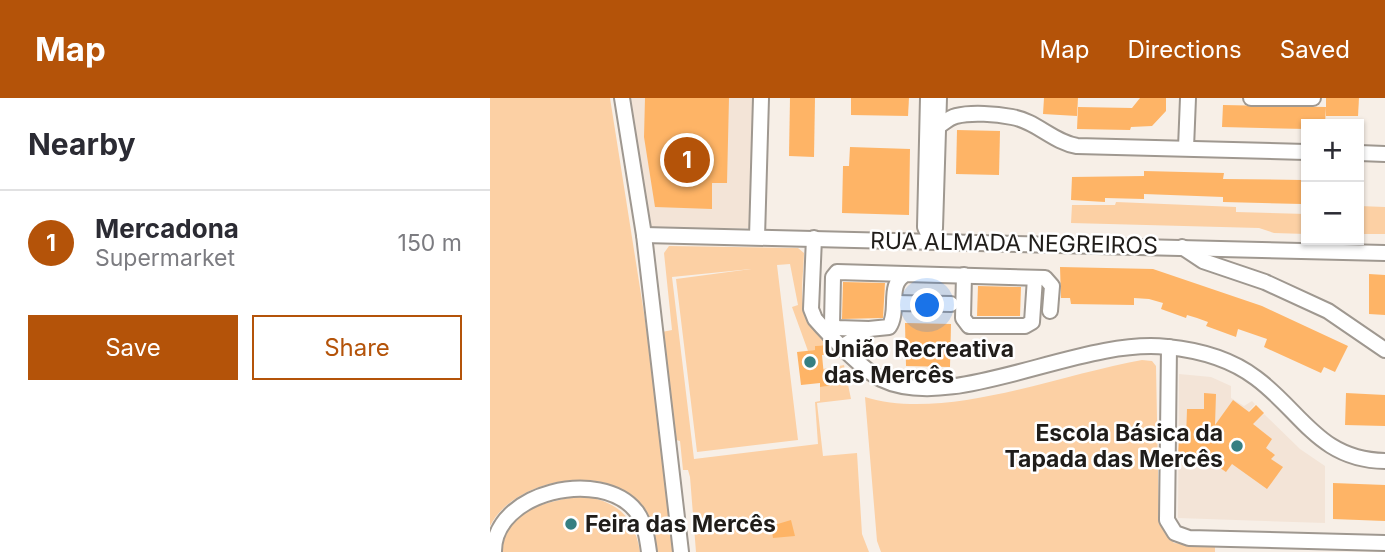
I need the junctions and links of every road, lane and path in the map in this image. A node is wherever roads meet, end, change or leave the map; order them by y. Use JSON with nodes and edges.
{"nodes":[{"id":1,"x":622,"y":98,"type":"edge"},
{"id":2,"x":761,"y":98,"type":"edge"},
{"id":3,"x":928,"y":98,"type":"edge"},
{"id":4,"x":939,"y":98,"type":"edge"},
{"id":5,"x":1188,"y":98,"type":"edge"},
{"id":6,"x":1251,"y":98,"type":"edge"},
{"id":7,"x":1313,"y":98,"type":"edge"},
{"id":8,"x":933,"y":129,"type":"junction"},
{"id":9,"x":1186,"y":148,"type":"junction"},
{"id":10,"x":1301,"y":152,"type":"edge"},
{"id":11,"x":1364,"y":153,"type":"edge"},
{"id":12,"x":1385,"y":154,"type":"edge"},
{"id":13,"x":644,"y":234,"type":"junction"},
{"id":14,"x":757,"y":237,"type":"junction"},
{"id":15,"x":814,"y":238,"type":"junction"},
{"id":16,"x":931,"y":241,"type":"junction"},
{"id":17,"x":1182,"y":247,"type":"junction"},
{"id":18,"x":1226,"y":248,"type":"junction"},
{"id":19,"x":1385,"y":253,"type":"edge"},
{"id":20,"x":1218,"y":266,"type":"junction"},
{"id":21,"x":906,"y":274,"type":"junction"},
{"id":22,"x":964,"y":275,"type":"junction"},
{"id":23,"x":1035,"y":278,"type":"junction"},
{"id":24,"x":894,"y":303,"type":"junction"},
{"id":25,"x":951,"y":304,"type":"dead end"},
{"id":26,"x":1050,"y":311,"type":"dead end"},
{"id":27,"x":869,"y":329,"type":"junction"},
{"id":28,"x":843,"y":346,"type":"junction"},
{"id":29,"x":1169,"y":347,"type":"junction"},
{"id":30,"x":1385,"y":350,"type":"edge"},
{"id":31,"x":1385,"y":461,"type":"edge"},
{"id":32,"x":1385,"y":544,"type":"edge"},
{"id":33,"x":1350,"y":547,"type":"edge"},
{"id":34,"x":494,"y":552,"type":"edge"},
{"id":35,"x":649,"y":552,"type":"edge"},
{"id":36,"x":681,"y":552,"type":"edge"}],
"edges":[{"from":1,"to":13,"type":"street"},
{"from":2,"to":14,"type":"street"},
{"from":3,"to":8,"type":"street"},
{"from":4,"to":8,"type":"street"},
{"from":5,"to":9,"type":"street"},
{"from":6,"to":7,"type":"street"},
{"from":8,"to":9,"type":"street"},
{"from":8,"to":16,"type":"street"},
{"from":9,"to":10,"type":"street"},
{"from":11,"to":12,"type":"street"},
{"from":13,"to":14,"type":"street","name":"RUA ALMADA NEGREIROS"},
{"from":13,"to":36,"type":"street"},
{"from":14,"to":15,"type":"street","name":"RUA ALMADA NEGREIROS"},
{"from":15,"to":16,"type":"street","name":"RUA ALMADA NEGREIROS"},
{"from":15,"to":28,"type":"street"},
{"from":16,"to":17,"type":"street","name":"RUA ALMADA NEGREIROS"},
{"from":17,"to":18,"type":"street","name":"RUA ALMADA NEGREIROS"},
{"from":17,"to":20,"type":"street"},
{"from":18,"to":19,"type":"street","name":"RUA ALMADA NEGREIROS"},
{"from":18,"to":20,"type":"street"},
{"from":20,"to":30,"type":"street"},
{"from":21,"to":22,"type":"street"},
{"from":21,"to":24,"type":"street"},
{"from":21,"to":27,"type":"street"},
{"from":22,"to":23,"type":"street"},
{"from":22,"to":23,"type":"street"},
{"from":23,"to":26,"type":"street"},
{"from":24,"to":25,"type":"street"},
{"from":24,"to":27,"type":"street"},
{"from":27,"to":28,"type":"street"},
{"from":28,"to":29,"type":"street"},
{"from":29,"to":31,"type":"street"},
{"from":29,"to":33,"type":"street"},
{"from":32,"to":33,"type":"street"},
{"from":34,"to":35,"type":"street"}]}
